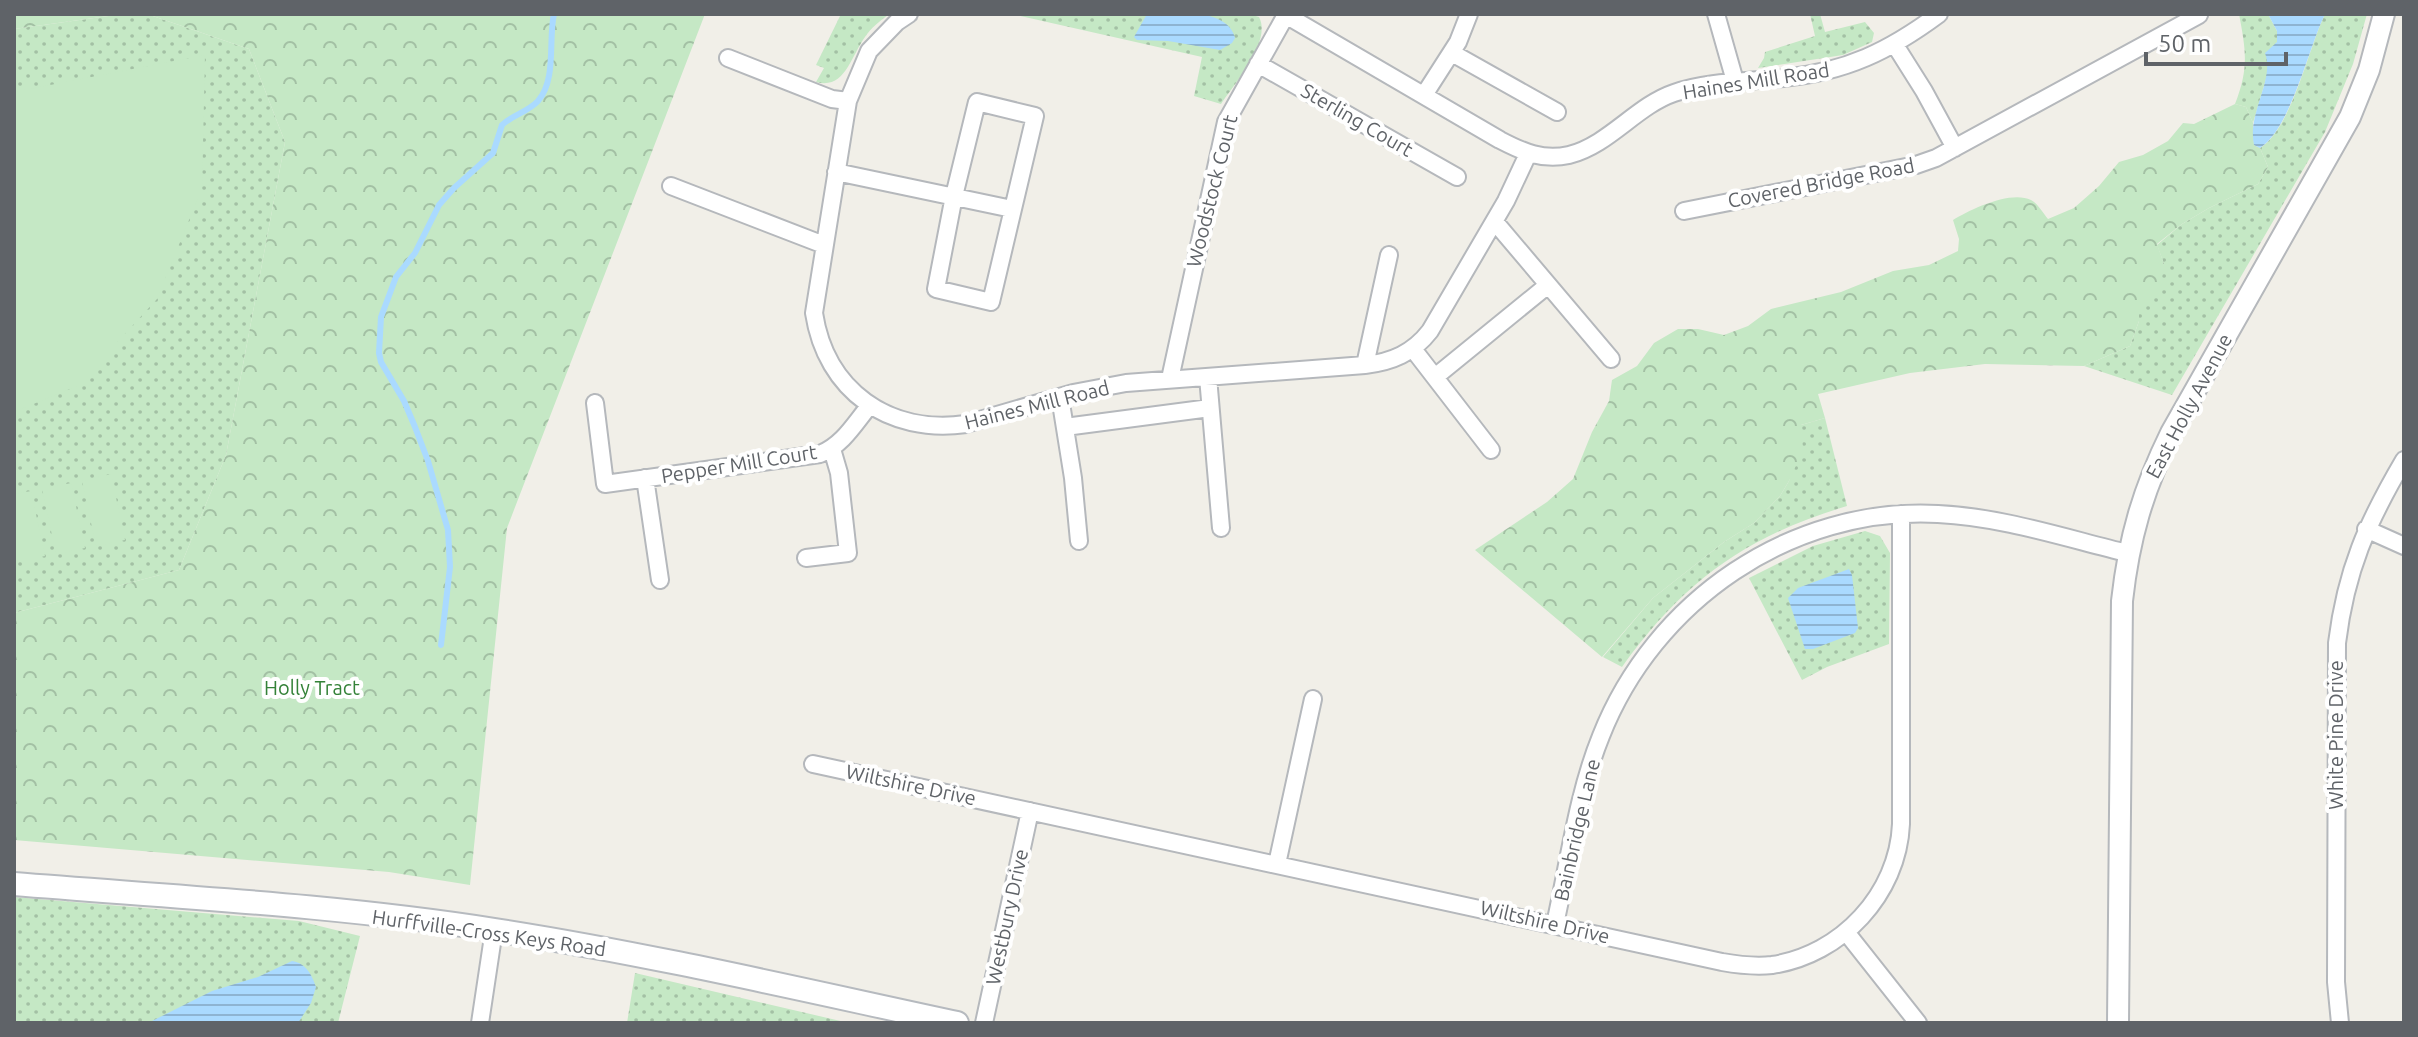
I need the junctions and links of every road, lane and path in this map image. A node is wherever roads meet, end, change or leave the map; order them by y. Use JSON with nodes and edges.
{"nodes":[{"id":1,"x":909,"y":14,"type":"edge"},
{"id":2,"x":1469,"y":14,"type":"edge"},
{"id":3,"x":1716,"y":14,"type":"edge"},
{"id":4,"x":1939,"y":14,"type":"edge"},
{"id":5,"x":2384,"y":14,"type":"edge"},
{"id":6,"x":1285,"y":15,"type":"edge"},
{"id":7,"x":2199,"y":15,"type":"edge"},
{"id":8,"x":1895,"y":45,"type":"junction"},
{"id":9,"x":1452,"y":53,"type":"junction"},
{"id":10,"x":728,"y":58,"type":"dead end"},
{"id":11,"x":1258,"y":64,"type":"junction"},
{"id":12,"x":1735,"y":81,"type":"junction"},
{"id":13,"x":1424,"y":95,"type":"junction"},
{"id":14,"x":848,"y":101,"type":"junction"},
{"id":15,"x":1557,"y":112,"type":"dead end"},
{"id":16,"x":1955,"y":148,"type":"junction"},
{"id":17,"x":1528,"y":154,"type":"junction"},
{"id":18,"x":836,"y":172,"type":"junction"},
{"id":19,"x":1457,"y":177,"type":"dead end"},
{"id":20,"x":671,"y":186,"type":"dead end"},
{"id":21,"x":954,"y":196,"type":"junction"},
{"id":22,"x":1012,"y":209,"type":"junction"},
{"id":23,"x":1684,"y":211,"type":"dead end"},
{"id":24,"x":1495,"y":222,"type":"junction"},
{"id":25,"x":824,"y":245,"type":"junction"},
{"id":26,"x":1389,"y":255,"type":"dead end"},
{"id":27,"x":1548,"y":285,"type":"junction"},
{"id":28,"x":1413,"y":349,"type":"junction"},
{"id":29,"x":1611,"y":359,"type":"dead end"},
{"id":30,"x":1365,"y":365,"type":"junction"},
{"id":31,"x":1208,"y":377,"type":"junction"},
{"id":32,"x":1435,"y":377,"type":"junction"},
{"id":33,"x":1170,"y":379,"type":"junction"},
{"id":34,"x":1060,"y":397,"type":"junction"},
{"id":35,"x":595,"y":403,"type":"dead end"},
{"id":36,"x":870,"y":405,"type":"junction"},
{"id":37,"x":1210,"y":408,"type":"junction"},
{"id":38,"x":1065,"y":427,"type":"junction"},
{"id":39,"x":832,"y":449,"type":"junction"},
{"id":40,"x":1491,"y":450,"type":"dead end"},
{"id":41,"x":2404,"y":460,"type":"edge"},
{"id":42,"x":645,"y":478,"type":"junction"},
{"id":43,"x":1901,"y":514,"type":"junction"},
{"id":44,"x":1221,"y":528,"type":"dead end"},
{"id":45,"x":2366,"y":529,"type":"junction"},
{"id":46,"x":1079,"y":541,"type":"dead end"},
{"id":47,"x":2404,"y":546,"type":"edge"},
{"id":48,"x":2127,"y":553,"type":"junction"},
{"id":49,"x":806,"y":558,"type":"dead end"},
{"id":50,"x":660,"y":580,"type":"dead end"},
{"id":51,"x":1313,"y":699,"type":"dead end"},
{"id":52,"x":813,"y":764,"type":"dead end"},
{"id":53,"x":1030,"y":811,"type":"junction"},
{"id":54,"x":1277,"y":864,"type":"junction"},
{"id":55,"x":14,"y":884,"type":"edge"},
{"id":56,"x":1555,"y":924,"type":"junction"},
{"id":57,"x":494,"y":930,"type":"junction"},
{"id":58,"x":1846,"y":932,"type":"junction"},
{"id":59,"x":480,"y":1023,"type":"edge"},
{"id":60,"x":957,"y":1023,"type":"edge"},
{"id":61,"x":984,"y":1023,"type":"edge"},
{"id":62,"x":1918,"y":1023,"type":"edge"},
{"id":63,"x":2118,"y":1023,"type":"edge"},
{"id":64,"x":2340,"y":1023,"type":"edge"}],
"edges":[{"from":1,"to":14,"type":"street","name":"Haines Mill Road"},
{"from":2,"to":9,"type":"street"},
{"from":3,"to":12,"type":"street"},
{"from":4,"to":8,"type":"street","name":"Haines Mill Road"},
{"from":5,"to":48,"type":"street","name":"East Holly Avenue"},
{"from":6,"to":11,"type":"street","name":"Woodstock Court"},
{"from":6,"to":13,"type":"street"},
{"from":7,"to":16,"type":"street","name":"Covered Bridge Road"},
{"from":8,"to":12,"type":"street","name":"Haines Mill Road"},
{"from":8,"to":16,"type":"street"},
{"from":9,"to":13,"type":"street"},
{"from":9,"to":15,"type":"street"},
{"from":10,"to":14,"type":"street"},
{"from":11,"to":19,"type":"street","name":"Sterling Court"},
{"from":11,"to":33,"type":"street","name":"Woodstock Court"},
{"from":12,"to":17,"type":"street","name":"Haines Mill Road"},
{"from":13,"to":17,"type":"street"},
{"from":14,"to":18,"type":"street","name":"Haines Mill Road"},
{"from":16,"to":23,"type":"street","name":"Covered Bridge Road"},
{"from":17,"to":24,"type":"street","name":"Haines Mill Road"},
{"from":18,"to":21,"type":"street"},
{"from":18,"to":25,"type":"street","name":"Haines Mill Road"},
{"from":20,"to":25,"type":"street"},
{"from":21,"to":22,"type":"street"},
{"from":21,"to":22,"type":"street"},
{"from":21,"to":22,"type":"street"},
{"from":24,"to":27,"type":"street"},
{"from":24,"to":28,"type":"street","name":"Haines Mill Road"},
{"from":25,"to":36,"type":"street","name":"Haines Mill Road"},
{"from":26,"to":30,"type":"street"},
{"from":27,"to":29,"type":"street"},
{"from":27,"to":32,"type":"street"},
{"from":28,"to":30,"type":"street","name":"Haines Mill Road"},
{"from":28,"to":32,"type":"street"},
{"from":30,"to":31,"type":"street","name":"Haines Mill Road"},
{"from":31,"to":33,"type":"street","name":"Haines Mill Road"},
{"from":31,"to":37,"type":"street"},
{"from":32,"to":40,"type":"street"},
{"from":33,"to":34,"type":"street","name":"Haines Mill Road"},
{"from":34,"to":36,"type":"street","name":"Haines Mill Road"},
{"from":34,"to":38,"type":"street"},
{"from":35,"to":42,"type":"street","name":"Pepper Mill Court"},
{"from":36,"to":39,"type":"street","name":"Pepper Mill Court"},
{"from":37,"to":38,"type":"street"},
{"from":37,"to":44,"type":"street"},
{"from":38,"to":46,"type":"street"},
{"from":39,"to":42,"type":"street","name":"Pepper Mill Court"},
{"from":39,"to":49,"type":"street","name":"Pepper Mill Court"},
{"from":41,"to":45,"type":"street","name":"White Pine Drive"},
{"from":42,"to":50,"type":"street","name":"Pepper Mill Court"},
{"from":43,"to":48,"type":"street","name":"Bainbridge Lane"},
{"from":43,"to":56,"type":"street","name":"Bainbridge Lane"},
{"from":43,"to":58,"type":"street","name":"Wiltshire Drive"},
{"from":45,"to":47,"type":"street"},
{"from":45,"to":64,"type":"street","name":"White Pine Drive"},
{"from":48,"to":63,"type":"street","name":"East Holly Avenue"},
{"from":51,"to":54,"type":"street"},
{"from":52,"to":53,"type":"street","name":"Wiltshire Drive"},
{"from":53,"to":54,"type":"street","name":"Wiltshire Drive"},
{"from":53,"to":61,"type":"street","name":"Westbury Drive"},
{"from":54,"to":56,"type":"street","name":"Wiltshire Drive"},
{"from":55,"to":57,"type":"main road","name":"Hurffville-Cross Keys Road"},
{"from":56,"to":58,"type":"street","name":"Wiltshire Drive"},
{"from":57,"to":59,"type":"street"},
{"from":57,"to":60,"type":"main road","name":"Hurffville-Cross Keys Road"},
{"from":58,"to":62,"type":"street"}]}
